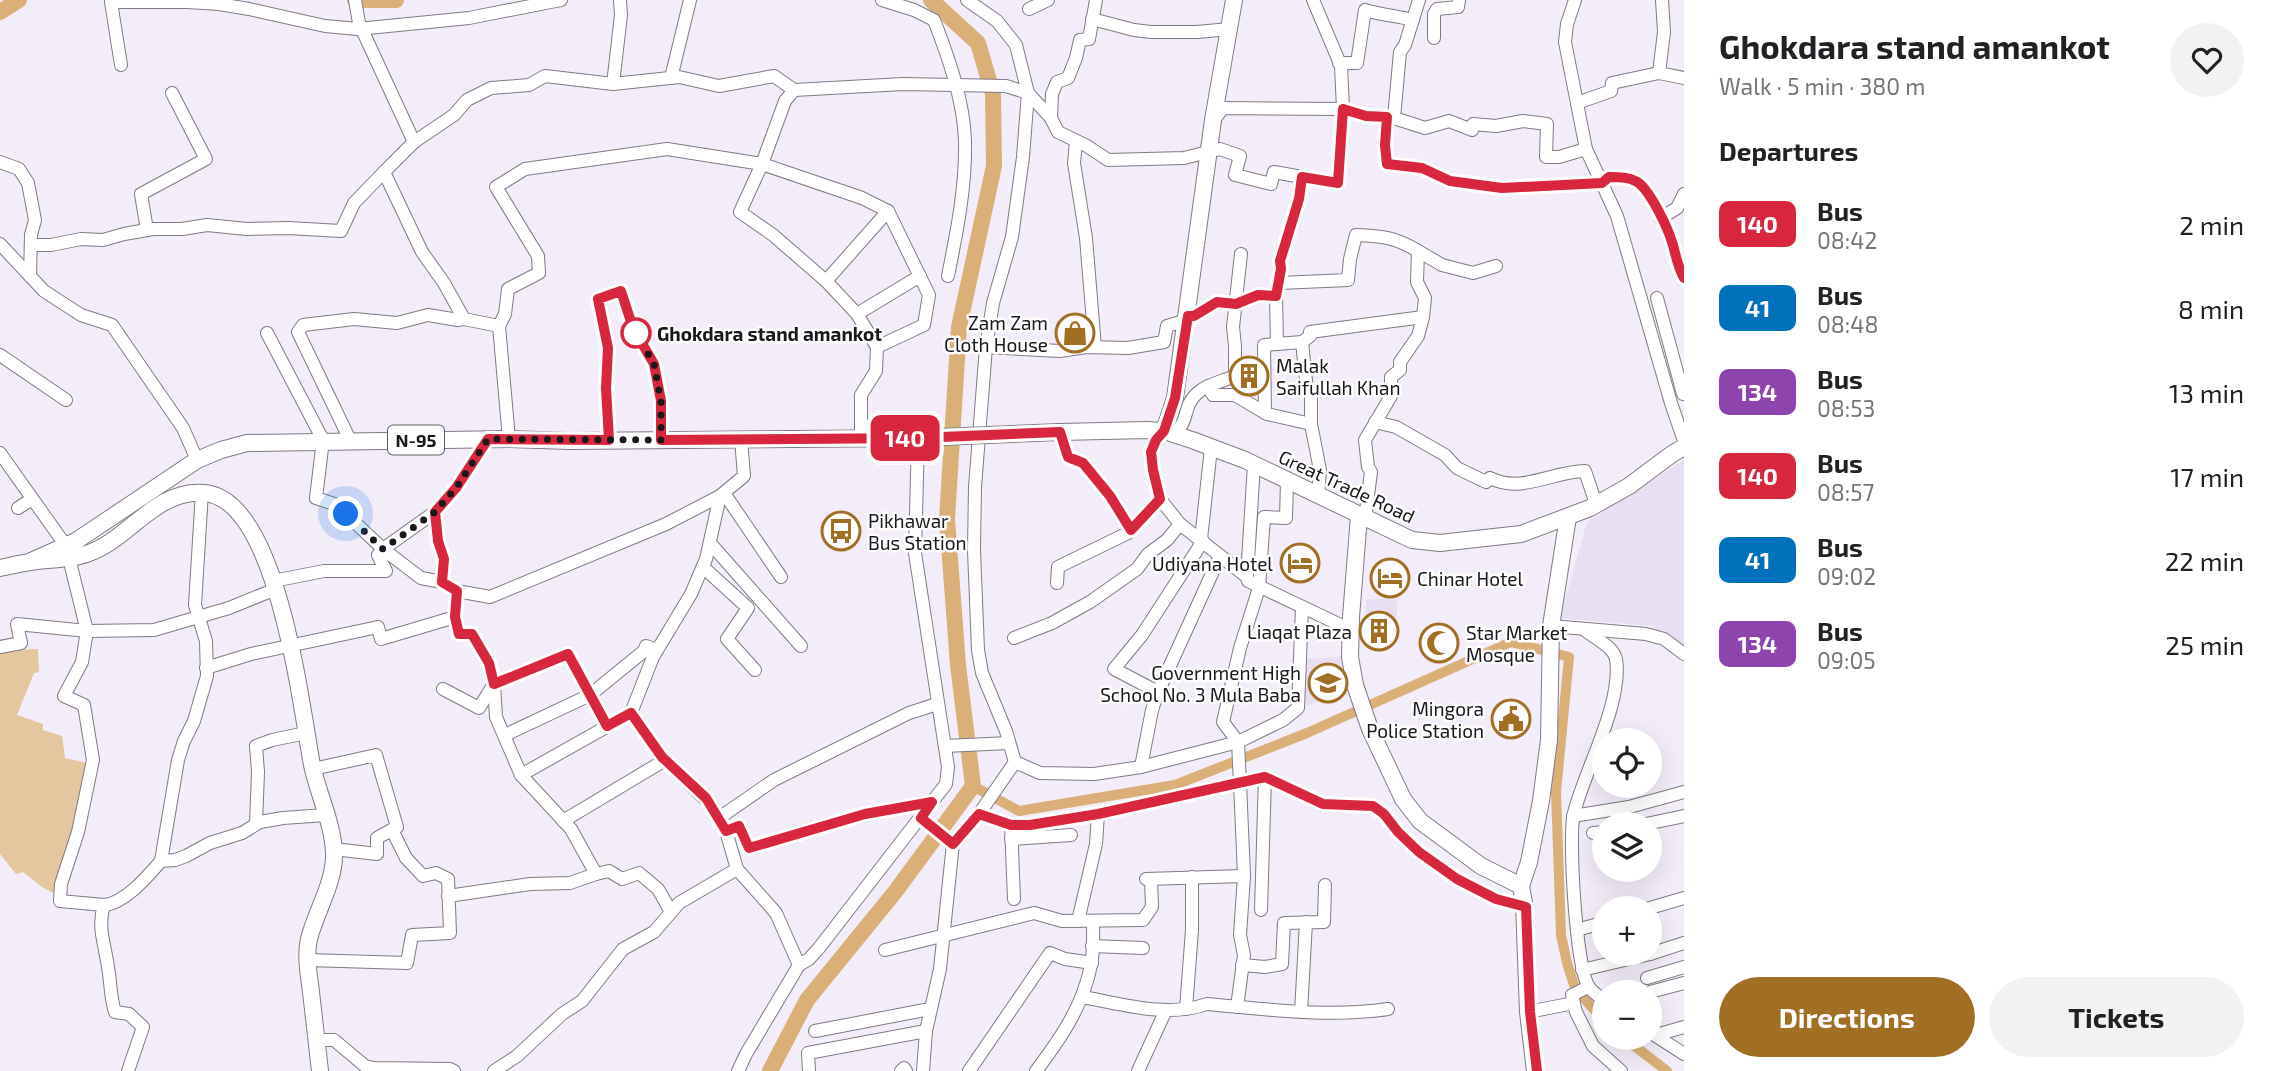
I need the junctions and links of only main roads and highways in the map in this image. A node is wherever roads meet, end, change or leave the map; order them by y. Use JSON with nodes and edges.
{"nodes":[{"id":1,"x":1234,"y":0,"type":"edge"},
{"id":2,"x":1170,"y":433,"type":"junction"},
{"id":3,"x":1684,"y":447,"type":"edge"},
{"id":4,"x":1362,"y":517,"type":"junction"},
{"id":5,"x":1568,"y":517,"type":"junction"},
{"id":6,"x":67,"y":552,"type":"junction"},
{"id":7,"x":0,"y":568,"type":"edge"},
{"id":8,"x":1521,"y":886,"type":"junction"},
{"id":9,"x":320,"y":1071,"type":"edge"},
{"id":10,"x":1536,"y":1071,"type":"edge"}],
"edges":[{"from":1,"to":2,"type":"main road"},
{"from":2,"to":4,"type":"main road","name":"Great Trade Road"},
{"from":2,"to":6,"type":"main road","name":"Great Trade Road","number":"N-95","bridge":true},
{"from":3,"to":5,"type":"main road","name":"Great Trade Road"},
{"from":4,"to":5,"type":"main road","name":"Great Trade Road"},
{"from":4,"to":8,"type":"main road"},
{"from":5,"to":8,"type":"main road"},
{"from":6,"to":7,"type":"main road","number":"N-95"},
{"from":6,"to":9,"type":"main road"},
{"from":8,"to":10,"type":"main road"}]}
